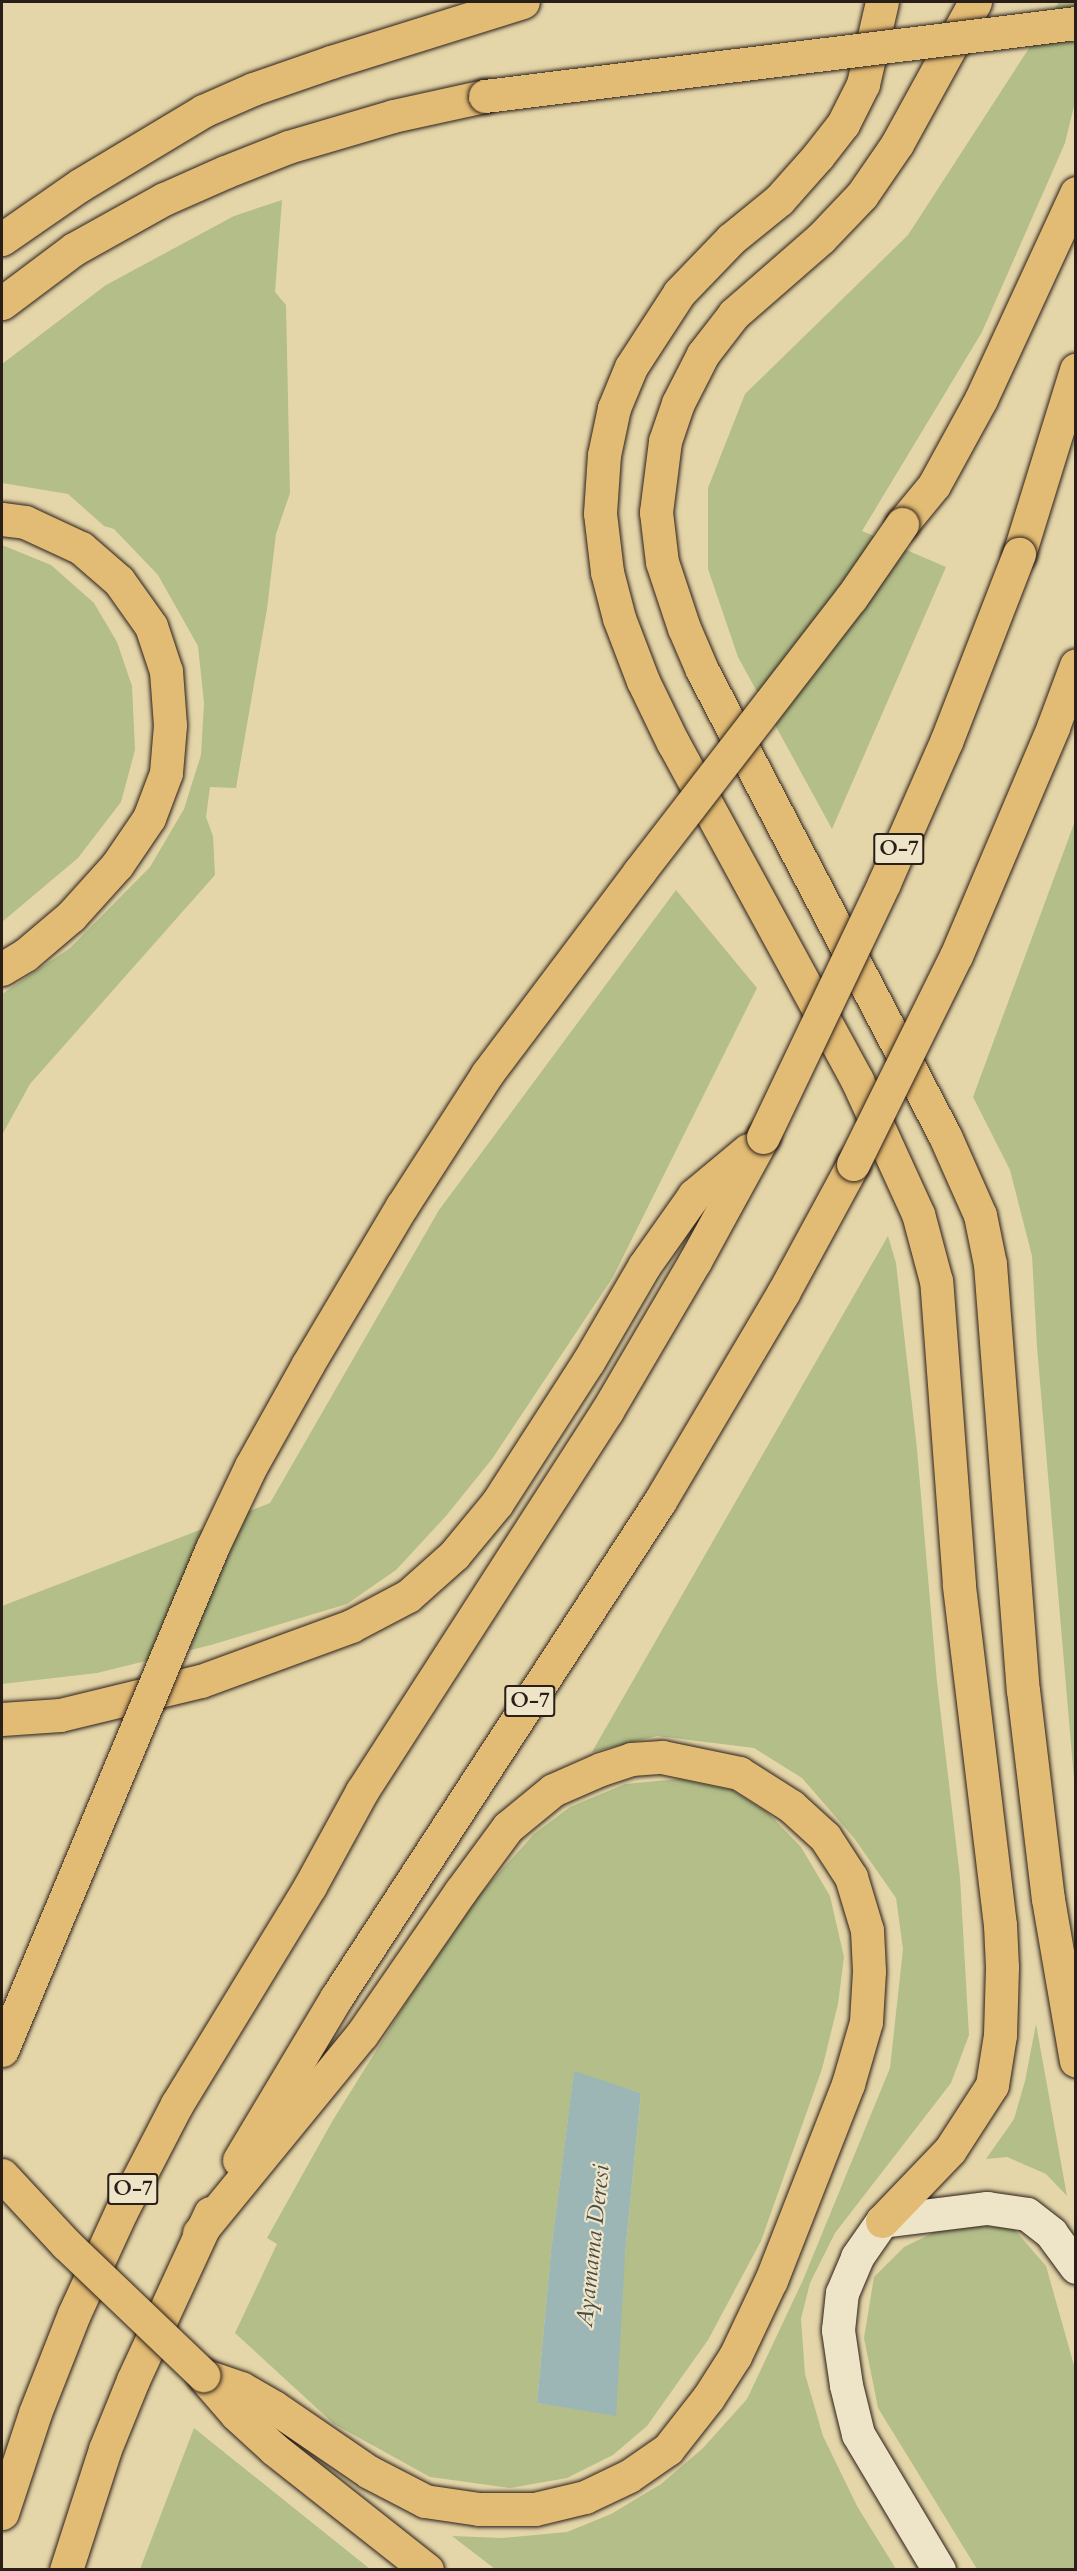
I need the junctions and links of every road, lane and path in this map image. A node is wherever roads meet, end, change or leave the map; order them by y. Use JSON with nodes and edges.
{"nodes":[{"id":1,"x":523,"y":2,"type":"edge"},
{"id":2,"x":882,"y":2,"type":"edge"},
{"id":3,"x":975,"y":2,"type":"edge"},
{"id":4,"x":1076,"y":23,"type":"edge"},
{"id":5,"x":1076,"y":193,"type":"edge"},
{"id":6,"x":2,"y":238,"type":"edge"},
{"id":7,"x":2,"y":303,"type":"edge"},
{"id":8,"x":1076,"y":370,"type":"edge"},
{"id":9,"x":2,"y":519,"type":"edge"},
{"id":10,"x":1076,"y":665,"type":"edge"},
{"id":11,"x":2,"y":969,"type":"edge"},
{"id":12,"x":763,"y":1137,"type":"junction"},
{"id":13,"x":2,"y":1719,"type":"edge"},
{"id":14,"x":2,"y":2050,"type":"edge"},
{"id":15,"x":1076,"y":2061,"type":"edge"},
{"id":16,"x":2,"y":2175,"type":"edge"},
{"id":17,"x":882,"y":2221,"type":"junction"},
{"id":18,"x":199,"y":2233,"type":"junction"},
{"id":19,"x":1076,"y":2267,"type":"edge"},
{"id":20,"x":203,"y":2375,"type":"junction"},
{"id":21,"x":2,"y":2513,"type":"edge"},
{"id":22,"x":66,"y":2570,"type":"edge"},
{"id":23,"x":427,"y":2570,"type":"edge"},
{"id":24,"x":939,"y":2570,"type":"edge"}],
"edges":[{"from":1,"to":6,"type":"main road"},
{"from":2,"to":17,"type":"main road"},
{"from":3,"to":15,"type":"main road"},
{"from":4,"to":7,"type":"main road","bridge":true},
{"from":5,"to":14,"type":"main road","bridge":true},
{"from":8,"to":12,"type":"main road","number":"O-7","bridge":true},
{"from":9,"to":11,"type":"main road"},
{"from":10,"to":18,"type":"main road","number":"O-7","bridge":true},
{"from":12,"to":13,"type":"main road"},
{"from":12,"to":21,"type":"main road","number":"O-7"},
{"from":16,"to":20,"type":"main road","bridge":true},
{"from":17,"to":19,"type":"main road"},
{"from":17,"to":24,"type":"main road"},
{"from":18,"to":20,"type":"main road"},
{"from":18,"to":22,"type":"main road","number":"O-7"},
{"from":20,"to":23,"type":"main road"}]}
